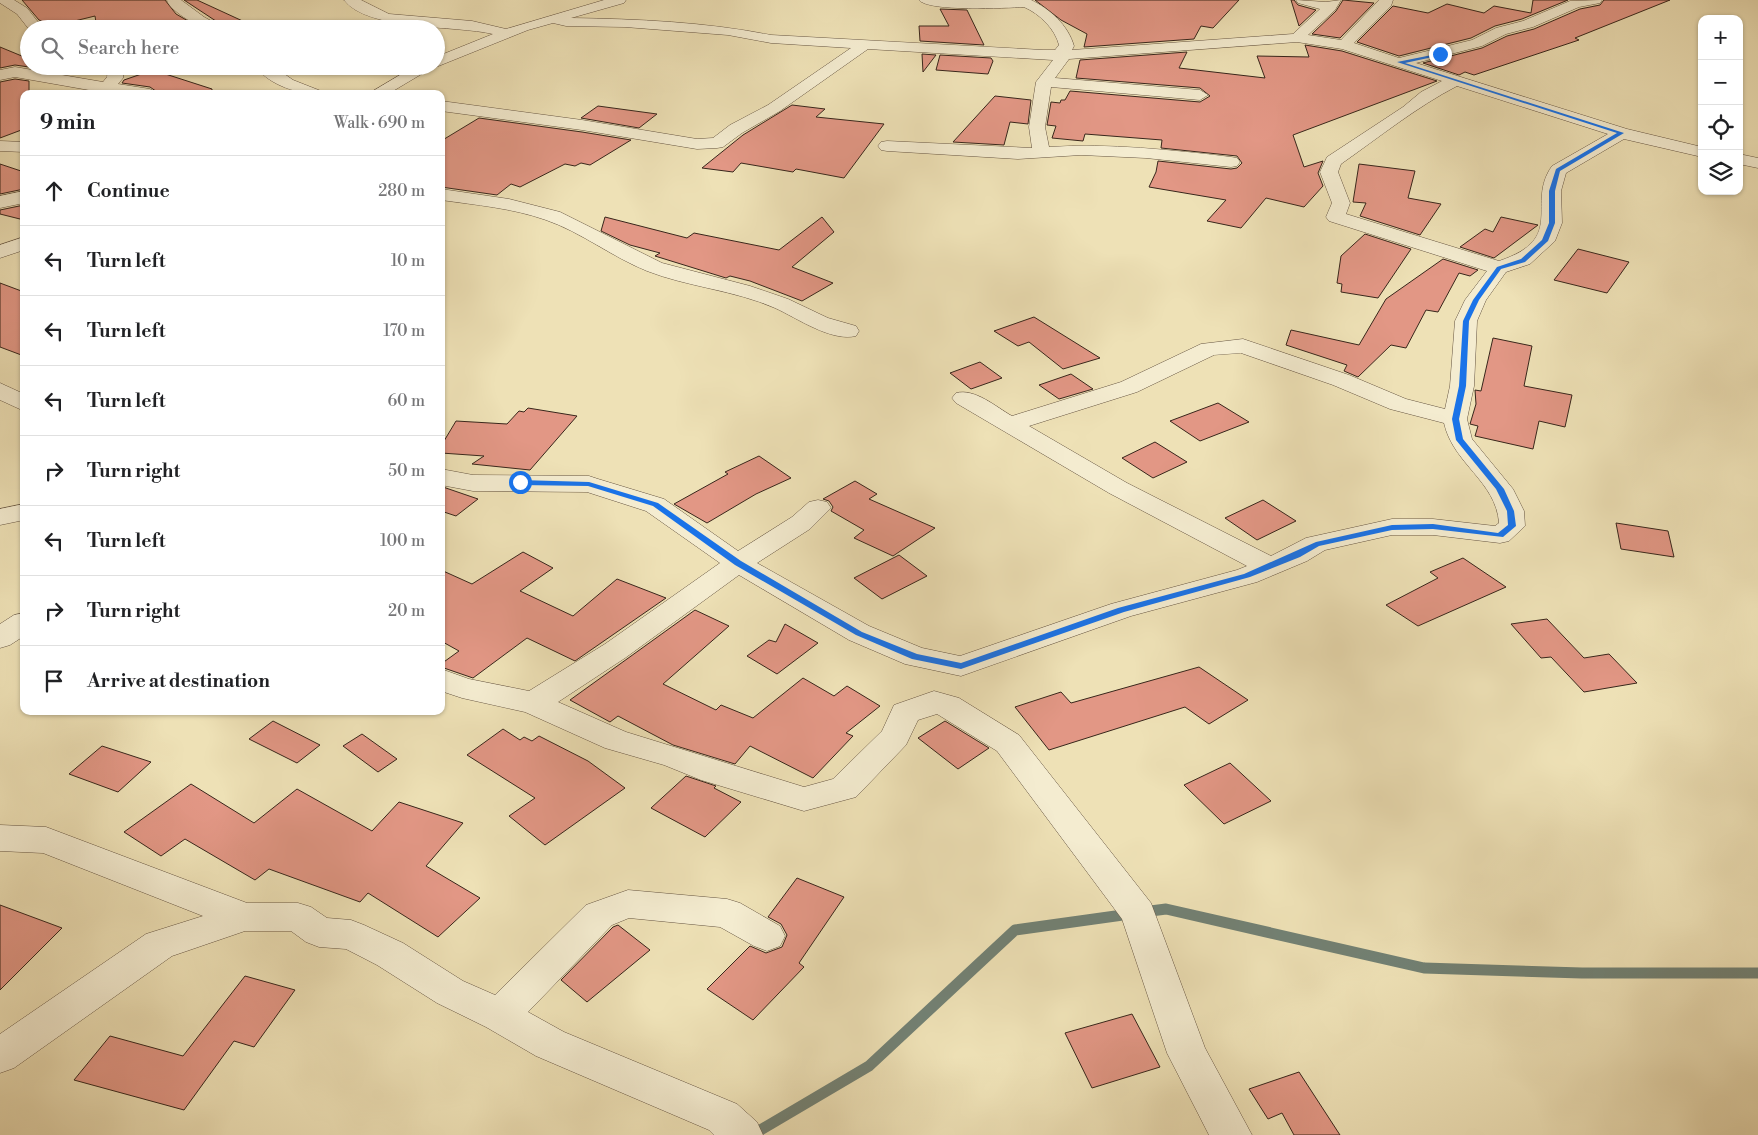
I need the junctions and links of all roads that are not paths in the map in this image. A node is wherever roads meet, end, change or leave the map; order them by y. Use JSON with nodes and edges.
{"nodes":[{"id":1,"x":4,"y":0,"type":"edge"},
{"id":2,"x":174,"y":0,"type":"edge"},
{"id":3,"x":351,"y":0,"type":"edge"},
{"id":4,"x":620,"y":0,"type":"edge"},
{"id":5,"x":926,"y":0,"type":"edge"},
{"id":6,"x":1303,"y":0,"type":"edge"},
{"id":7,"x":1386,"y":0,"type":"edge"},
{"id":8,"x":1560,"y":0,"type":"edge"},
{"id":9,"x":1595,"y":0,"type":"edge"},
{"id":10,"x":1332,"y":3,"type":"edge"},
{"id":11,"x":1575,"y":4,"type":"junction"},
{"id":12,"x":538,"y":6,"type":"dead end"},
{"id":13,"x":29,"y":20,"type":"edge"},
{"id":14,"x":200,"y":20,"type":"edge"},
{"id":15,"x":413,"y":20,"type":"edge"},
{"id":16,"x":547,"y":20,"type":"junction"},
{"id":17,"x":445,"y":23,"type":"edge"},
{"id":18,"x":507,"y":33,"type":"junction"},
{"id":19,"x":1298,"y":38,"type":"junction"},
{"id":20,"x":866,"y":44,"type":"junction"},
{"id":21,"x":1344,"y":45,"type":"junction"},
{"id":22,"x":1061,"y":55,"type":"junction"},
{"id":23,"x":445,"y":58,"type":"edge"},
{"id":24,"x":1400,"y":62,"type":"junction"},
{"id":25,"x":20,"y":73,"type":"edge"},
{"id":26,"x":0,"y":75,"type":"edge"},
{"id":27,"x":32,"y":75,"type":"edge"},
{"id":28,"x":116,"y":75,"type":"edge"},
{"id":29,"x":276,"y":75,"type":"edge"},
{"id":30,"x":411,"y":75,"type":"edge"},
{"id":31,"x":1455,"y":81,"type":"junction"},
{"id":32,"x":1044,"y":82,"type":"junction"},
{"id":33,"x":106,"y":88,"type":"junction"},
{"id":34,"x":121,"y":90,"type":"edge"},
{"id":35,"x":305,"y":90,"type":"edge"},
{"id":36,"x":383,"y":90,"type":"edge"},
{"id":37,"x":1200,"y":95,"type":"dead end"},
{"id":38,"x":445,"y":107,"type":"edge"},
{"id":39,"x":526,"y":117,"type":"junction"},
{"id":40,"x":508,"y":132,"type":"dead end"},
{"id":41,"x":1622,"y":133,"type":"junction"},
{"id":42,"x":0,"y":146,"type":"edge"},
{"id":43,"x":887,"y":146,"type":"dead end"},
{"id":44,"x":20,"y":147,"type":"edge"},
{"id":45,"x":1698,"y":151,"type":"edge"},
{"id":46,"x":1042,"y":153,"type":"junction"},
{"id":47,"x":1743,"y":160,"type":"edge"},
{"id":48,"x":1230,"y":162,"type":"dead end"},
{"id":49,"x":1758,"y":163,"type":"edge"},
{"id":50,"x":445,"y":195,"type":"edge"},
{"id":51,"x":20,"y":198,"type":"edge"},
{"id":52,"x":0,"y":202,"type":"edge"},
{"id":53,"x":1499,"y":268,"type":"junction"},
{"id":54,"x":848,"y":331,"type":"dead end"},
{"id":55,"x":0,"y":390,"type":"edge"},
{"id":56,"x":964,"y":398,"type":"dead end"},
{"id":57,"x":20,"y":402,"type":"edge"},
{"id":58,"x":1455,"y":419,"type":"junction"},
{"id":59,"x":1008,"y":425,"type":"junction"},
{"id":60,"x":445,"y":478,"type":"edge"},
{"id":61,"x":818,"y":508,"type":"dead end"},
{"id":62,"x":20,"y":513,"type":"edge"},
{"id":63,"x":0,"y":517,"type":"edge"},
{"id":64,"x":738,"y":563,"type":"junction"},
{"id":65,"x":1269,"y":566,"type":"junction"},
{"id":66,"x":20,"y":625,"type":"edge"},
{"id":67,"x":0,"y":638,"type":"edge"},
{"id":68,"x":445,"y":681,"type":"edge"},
{"id":69,"x":533,"y":703,"type":"junction"},
{"id":70,"x":0,"y":838,"type":"edge"},
{"id":71,"x":245,"y":917,"type":"junction"},
{"id":72,"x":766,"y":936,"type":"dead end"},
{"id":73,"x":500,"y":1015,"type":"junction"},
{"id":74,"x":0,"y":1056,"type":"edge"},
{"id":75,"x":742,"y":1135,"type":"edge"},
{"id":76,"x":1231,"y":1135,"type":"edge"}],
"edges":[{"from":1,"to":13,"type":"street"},
{"from":2,"to":14,"type":"street"},
{"from":3,"to":15,"type":"street"},
{"from":4,"to":16,"type":"street"},
{"from":5,"to":22,"type":"street"},
{"from":6,"to":10,"type":"street"},
{"from":7,"to":21,"type":"street"},
{"from":8,"to":11,"type":"street"},
{"from":9,"to":11,"type":"street"},
{"from":10,"to":19,"type":"street"},
{"from":11,"to":24,"type":"street"},
{"from":12,"to":16,"type":"street"},
{"from":16,"to":18,"type":"street"},
{"from":16,"to":20,"type":"street"},
{"from":17,"to":18,"type":"street"},
{"from":18,"to":23,"type":"street"},
{"from":19,"to":21,"type":"street"},
{"from":19,"to":22,"type":"street"},
{"from":20,"to":22,"type":"street"},
{"from":20,"to":39,"type":"street"},
{"from":21,"to":24,"type":"street"},
{"from":22,"to":32,"type":"street"},
{"from":24,"to":31,"type":"street"},
{"from":25,"to":26,"type":"street"},
{"from":27,"to":33,"type":"street"},
{"from":28,"to":33,"type":"street"},
{"from":29,"to":35,"type":"street"},
{"from":30,"to":36,"type":"street"},
{"from":31,"to":41,"type":"street"},
{"from":31,"to":53,"type":"street"},
{"from":32,"to":37,"type":"street"},
{"from":32,"to":46,"type":"street"},
{"from":33,"to":34,"type":"street"},
{"from":38,"to":39,"type":"street"},
{"from":39,"to":40,"type":"street"},
{"from":41,"to":45,"type":"street"},
{"from":41,"to":53,"type":"street"},
{"from":42,"to":44,"type":"street"},
{"from":43,"to":46,"type":"street"},
{"from":46,"to":48,"type":"street"},
{"from":47,"to":49,"type":"street"},
{"from":50,"to":54,"type":"street"},
{"from":51,"to":52,"type":"street"},
{"from":53,"to":58,"type":"street"},
{"from":55,"to":57,"type":"street"},
{"from":56,"to":59,"type":"street"},
{"from":58,"to":59,"type":"street"},
{"from":58,"to":65,"type":"street"},
{"from":59,"to":65,"type":"street"},
{"from":60,"to":64,"type":"street"},
{"from":61,"to":64,"type":"street"},
{"from":62,"to":63,"type":"street"},
{"from":64,"to":65,"type":"street"},
{"from":64,"to":69,"type":"street"},
{"from":66,"to":67,"type":"street"},
{"from":68,"to":69,"type":"street"},
{"from":69,"to":76,"type":"street"},
{"from":70,"to":71,"type":"street"},
{"from":71,"to":73,"type":"street"},
{"from":71,"to":74,"type":"street"},
{"from":72,"to":73,"type":"street"},
{"from":73,"to":75,"type":"street"}]}
